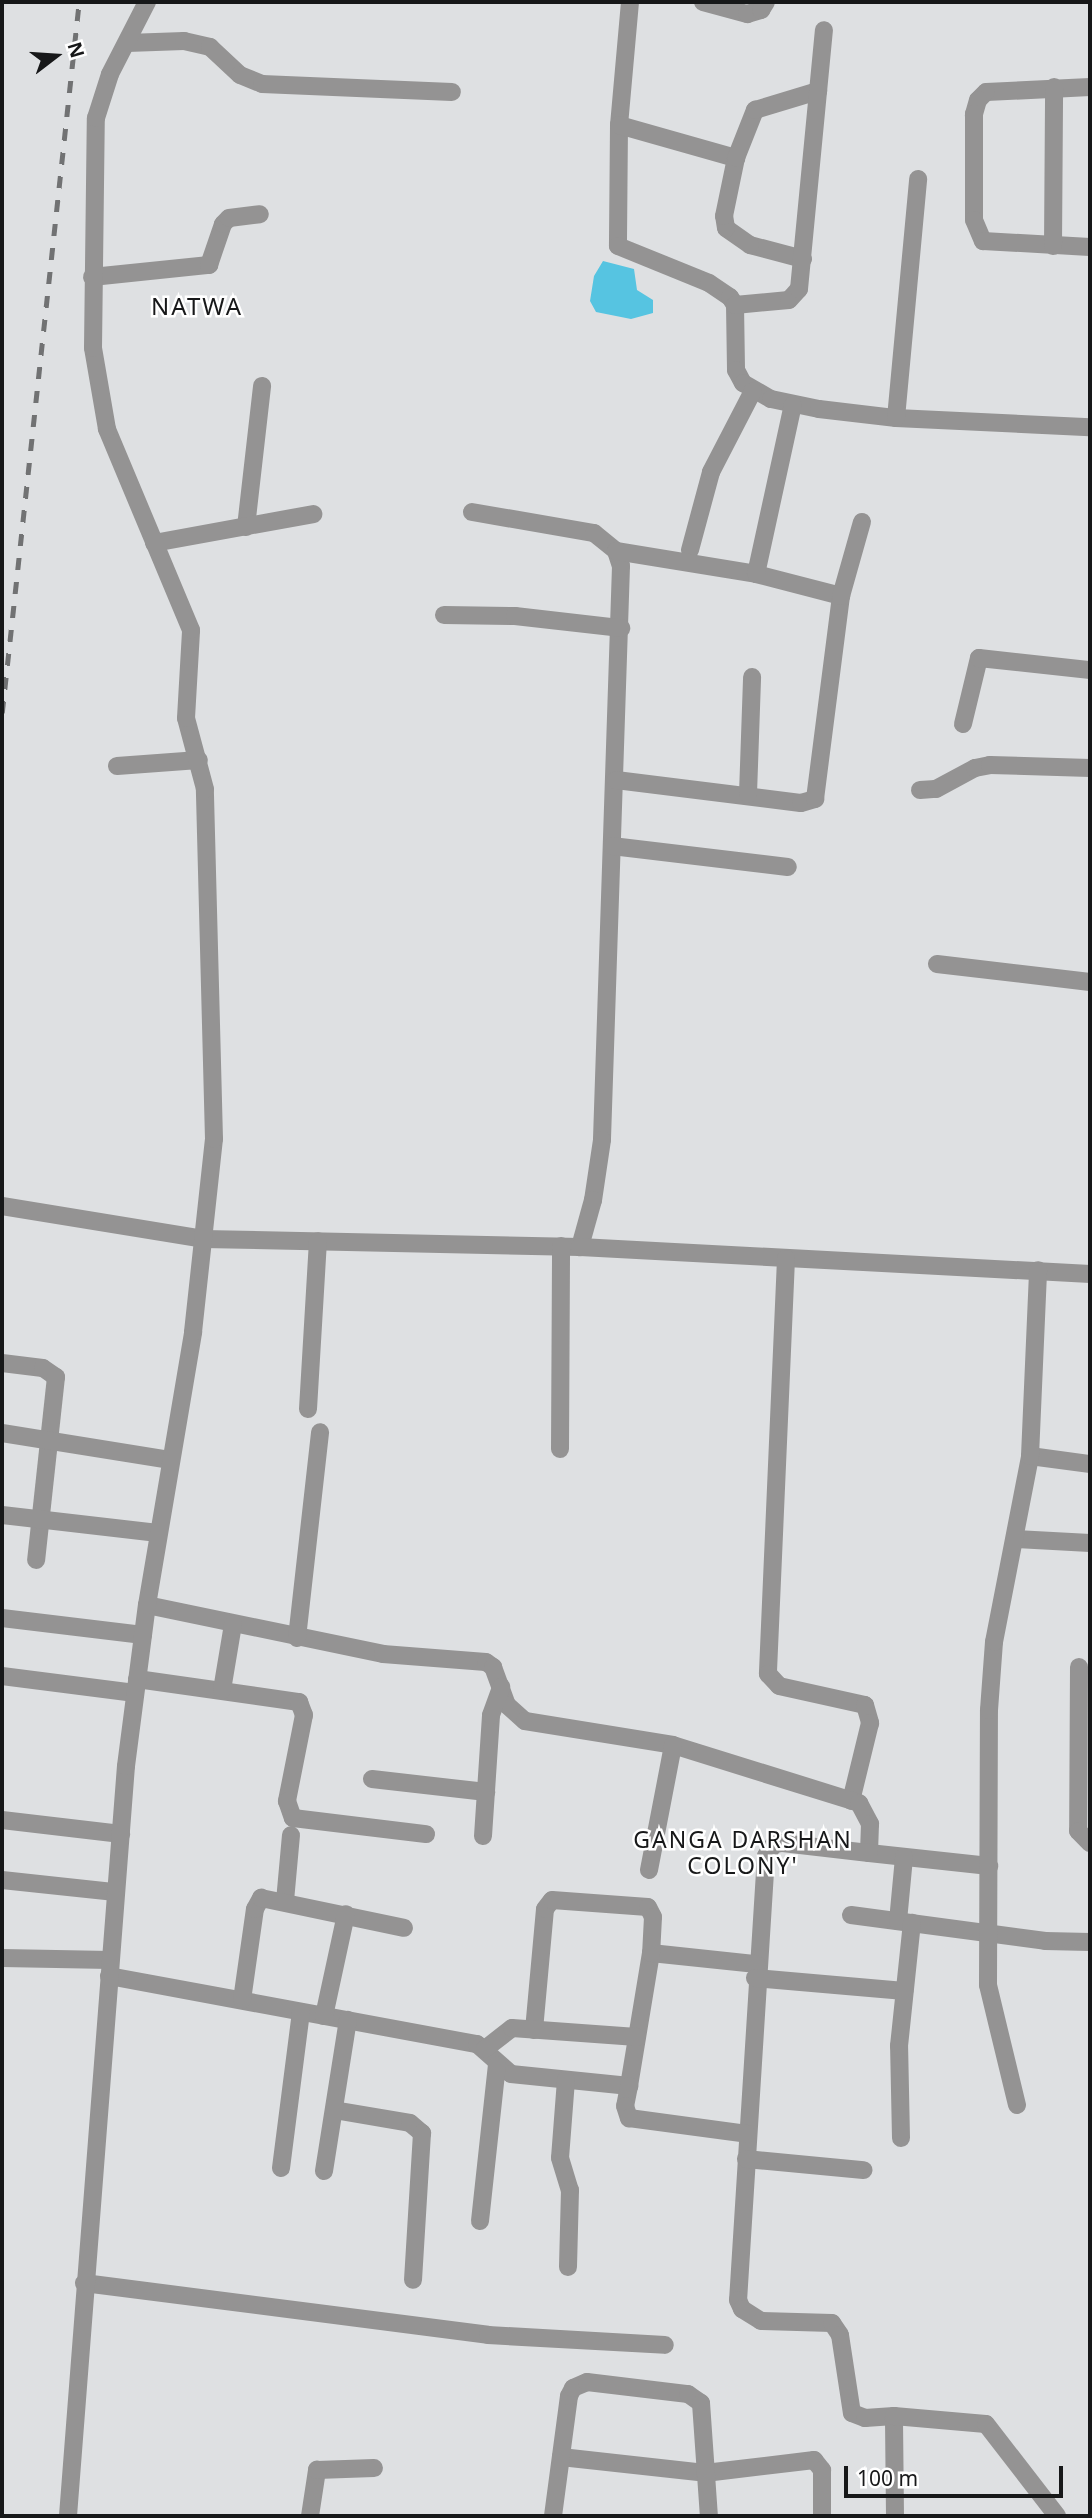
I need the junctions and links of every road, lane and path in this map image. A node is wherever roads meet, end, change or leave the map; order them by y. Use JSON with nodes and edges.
{"nodes":[{"id":1,"x":147,"y":2,"type":"edge"},
{"id":2,"x":630,"y":2,"type":"edge"},
{"id":3,"x":703,"y":2,"type":"edge"},
{"id":4,"x":766,"y":2,"type":"edge"},
{"id":5,"x":824,"y":30,"type":"dead end"},
{"id":6,"x":128,"y":43,"type":"junction"},
{"id":7,"x":1090,"y":86,"type":"edge"},
{"id":8,"x":1054,"y":88,"type":"junction"},
{"id":9,"x":818,"y":91,"type":"junction"},
{"id":10,"x":452,"y":92,"type":"dead end"},
{"id":11,"x":619,"y":124,"type":"junction"},
{"id":12,"x":736,"y":158,"type":"junction"},
{"id":13,"x":918,"y":179,"type":"dead end"},
{"id":14,"x":260,"y":214,"type":"dead end"},
{"id":15,"x":1053,"y":246,"type":"junction"},
{"id":16,"x":1090,"y":247,"type":"edge"},
{"id":17,"x":803,"y":259,"type":"junction"},
{"id":18,"x":92,"y":277,"type":"junction"},
{"id":19,"x":736,"y":305,"type":"junction"},
{"id":20,"x":262,"y":386,"type":"dead end"},
{"id":21,"x":752,"y":391,"type":"junction"},
{"id":22,"x":793,"y":405,"type":"junction"},
{"id":23,"x":895,"y":418,"type":"junction"},
{"id":24,"x":1090,"y":427,"type":"edge"},
{"id":25,"x":472,"y":512,"type":"dead end"},
{"id":26,"x":313,"y":514,"type":"dead end"},
{"id":27,"x":862,"y":522,"type":"dead end"},
{"id":28,"x":246,"y":527,"type":"junction"},
{"id":29,"x":154,"y":543,"type":"junction"},
{"id":30,"x":690,"y":550,"type":"dead end"},
{"id":31,"x":616,"y":551,"type":"junction"},
{"id":32,"x":756,"y":573,"type":"junction"},
{"id":33,"x":841,"y":596,"type":"junction"},
{"id":34,"x":444,"y":615,"type":"dead end"},
{"id":35,"x":621,"y":628,"type":"junction"},
{"id":36,"x":1090,"y":670,"type":"edge"},
{"id":37,"x":751,"y":677,"type":"dead end"},
{"id":38,"x":963,"y":724,"type":"dead end"},
{"id":39,"x":199,"y":760,"type":"junction"},
{"id":40,"x":117,"y":766,"type":"dead end"},
{"id":41,"x":1090,"y":768,"type":"edge"},
{"id":42,"x":616,"y":780,"type":"junction"},
{"id":43,"x":920,"y":790,"type":"dead end"},
{"id":44,"x":748,"y":794,"type":"junction"},
{"id":45,"x":612,"y":846,"type":"junction"},
{"id":46,"x":788,"y":867,"type":"dead end"},
{"id":47,"x":937,"y":964,"type":"dead end"},
{"id":48,"x":1090,"y":982,"type":"edge"},
{"id":49,"x":2,"y":1206,"type":"edge"},
{"id":50,"x":203,"y":1239,"type":"junction"},
{"id":51,"x":318,"y":1241,"type":"junction"},
{"id":52,"x":561,"y":1246,"type":"junction"},
{"id":53,"x":580,"y":1247,"type":"junction"},
{"id":54,"x":786,"y":1259,"type":"junction"},
{"id":55,"x":1038,"y":1270,"type":"junction"},
{"id":56,"x":1090,"y":1274,"type":"edge"},
{"id":57,"x":2,"y":1363,"type":"edge"},
{"id":58,"x":308,"y":1409,"type":"dead end"},
{"id":59,"x":320,"y":1432,"type":"dead end"},
{"id":60,"x":2,"y":1433,"type":"edge"},
{"id":61,"x":50,"y":1441,"type":"junction"},
{"id":62,"x":560,"y":1449,"type":"dead end"},
{"id":63,"x":1030,"y":1456,"type":"junction"},
{"id":64,"x":171,"y":1460,"type":"junction"},
{"id":65,"x":1090,"y":1464,"type":"edge"},
{"id":66,"x":2,"y":1515,"type":"edge"},
{"id":67,"x":41,"y":1519,"type":"junction"},
{"id":68,"x":158,"y":1533,"type":"junction"},
{"id":69,"x":1015,"y":1539,"type":"junction"},
{"id":70,"x":1090,"y":1543,"type":"edge"},
{"id":71,"x":36,"y":1560,"type":"dead end"},
{"id":72,"x":147,"y":1605,"type":"junction"},
{"id":73,"x":2,"y":1618,"type":"edge"},
{"id":74,"x":233,"y":1624,"type":"junction"},
{"id":75,"x":143,"y":1635,"type":"junction"},
{"id":76,"x":297,"y":1638,"type":"junction"},
{"id":77,"x":1079,"y":1667,"type":"dead end"},
{"id":78,"x":2,"y":1676,"type":"edge"},
{"id":79,"x":136,"y":1686,"type":"junction"},
{"id":80,"x":501,"y":1687,"type":"junction"},
{"id":81,"x":222,"y":1690,"type":"junction"},
{"id":82,"x":673,"y":1745,"type":"junction"},
{"id":83,"x":372,"y":1779,"type":"dead end"},
{"id":84,"x":486,"y":1792,"type":"junction"},
{"id":85,"x":851,"y":1801,"type":"junction"},
{"id":86,"x":2,"y":1819,"type":"edge"},
{"id":87,"x":426,"y":1834,"type":"dead end"},
{"id":88,"x":121,"y":1835,"type":"junction"},
{"id":89,"x":291,"y":1835,"type":"dead end"},
{"id":90,"x":483,"y":1836,"type":"dead end"},
{"id":91,"x":1090,"y":1843,"type":"edge"},
{"id":92,"x":869,"y":1853,"type":"junction"},
{"id":93,"x":904,"y":1857,"type":"junction"},
{"id":94,"x":989,"y":1866,"type":"junction"},
{"id":95,"x":649,"y":1870,"type":"dead end"},
{"id":96,"x":2,"y":1880,"type":"edge"},
{"id":97,"x":115,"y":1892,"type":"junction"},
{"id":98,"x":285,"y":1901,"type":"junction"},
{"id":99,"x":346,"y":1914,"type":"junction"},
{"id":100,"x":851,"y":1914,"type":"dead end"},
{"id":101,"x":905,"y":1922,"type":"junction"},
{"id":102,"x":404,"y":1928,"type":"dead end"},
{"id":103,"x":988,"y":1934,"type":"junction"},
{"id":104,"x":1090,"y":1942,"type":"edge"},
{"id":105,"x":651,"y":1954,"type":"junction"},
{"id":106,"x":2,"y":1958,"type":"edge"},
{"id":107,"x":110,"y":1968,"type":"junction"},
{"id":108,"x":756,"y":1971,"type":"junction"},
{"id":109,"x":904,"y":1991,"type":"junction"},
{"id":110,"x":242,"y":2000,"type":"junction"},
{"id":111,"x":301,"y":2012,"type":"junction"},
{"id":112,"x":324,"y":2016,"type":"junction"},
{"id":113,"x":348,"y":2020,"type":"junction"},
{"id":114,"x":534,"y":2030,"type":"junction"},
{"id":115,"x":637,"y":2038,"type":"junction"},
{"id":116,"x":485,"y":2049,"type":"junction"},
{"id":117,"x":497,"y":2065,"type":"junction"},
{"id":118,"x":566,"y":2080,"type":"junction"},
{"id":119,"x":629,"y":2086,"type":"junction"},
{"id":120,"x":1017,"y":2105,"type":"dead end"},
{"id":121,"x":334,"y":2110,"type":"junction"},
{"id":122,"x":747,"y":2134,"type":"junction"},
{"id":123,"x":901,"y":2138,"type":"dead end"},
{"id":124,"x":746,"y":2159,"type":"junction"},
{"id":125,"x":281,"y":2168,"type":"dead end"},
{"id":126,"x":863,"y":2170,"type":"dead end"},
{"id":127,"x":324,"y":2171,"type":"dead end"},
{"id":128,"x":480,"y":2221,"type":"dead end"},
{"id":129,"x":568,"y":2267,"type":"dead end"},
{"id":130,"x":413,"y":2280,"type":"dead end"},
{"id":131,"x":84,"y":2283,"type":"junction"},
{"id":132,"x":665,"y":2345,"type":"dead end"},
{"id":133,"x":894,"y":2416,"type":"junction"},
{"id":134,"x":561,"y":2457,"type":"junction"},
{"id":135,"x":374,"y":2468,"type":"dead end"},
{"id":136,"x":705,"y":2473,"type":"junction"},
{"id":137,"x":1053,"y":2513,"type":"edge"},
{"id":138,"x":68,"y":2516,"type":"edge"},
{"id":139,"x":310,"y":2516,"type":"edge"},
{"id":140,"x":553,"y":2516,"type":"edge"},
{"id":141,"x":709,"y":2516,"type":"edge"},
{"id":142,"x":822,"y":2516,"type":"edge"},
{"id":143,"x":895,"y":2516,"type":"edge"},
{"id":144,"x":1031,"y":2516,"type":"edge"}],
"edges":[{"from":1,"to":6,"type":"street"},
{"from":2,"to":11,"type":"street"},
{"from":3,"to":4,"type":"street"},
{"from":5,"to":9,"type":"street"},
{"from":6,"to":10,"type":"street"},
{"from":6,"to":18,"type":"street"},
{"from":7,"to":8,"type":"street"},
{"from":8,"to":15,"type":"street"},
{"from":8,"to":15,"type":"street"},
{"from":9,"to":12,"type":"street"},
{"from":9,"to":17,"type":"street"},
{"from":11,"to":12,"type":"street"},
{"from":11,"to":19,"type":"street"},
{"from":12,"to":17,"type":"street"},
{"from":13,"to":23,"type":"street"},
{"from":14,"to":18,"type":"street"},
{"from":15,"to":16,"type":"street"},
{"from":17,"to":19,"type":"street"},
{"from":18,"to":29,"type":"street"},
{"from":19,"to":21,"type":"street"},
{"from":20,"to":28,"type":"street"},
{"from":21,"to":22,"type":"street"},
{"from":21,"to":30,"type":"street"},
{"from":22,"to":23,"type":"street"},
{"from":22,"to":32,"type":"street"},
{"from":23,"to":24,"type":"street"},
{"from":25,"to":31,"type":"street"},
{"from":26,"to":28,"type":"street"},
{"from":27,"to":33,"type":"street"},
{"from":28,"to":29,"type":"street"},
{"from":29,"to":39,"type":"street"},
{"from":31,"to":32,"type":"street"},
{"from":31,"to":35,"type":"street"},
{"from":32,"to":33,"type":"street"},
{"from":33,"to":44,"type":"street"},
{"from":34,"to":35,"type":"street"},
{"from":35,"to":42,"type":"street"},
{"from":36,"to":38,"type":"street"},
{"from":37,"to":44,"type":"street"},
{"from":39,"to":40,"type":"street"},
{"from":39,"to":50,"type":"street"},
{"from":41,"to":43,"type":"street"},
{"from":42,"to":44,"type":"street"},
{"from":42,"to":45,"type":"street"},
{"from":45,"to":46,"type":"street"},
{"from":45,"to":53,"type":"street"},
{"from":47,"to":48,"type":"street"},
{"from":49,"to":50,"type":"street"},
{"from":50,"to":51,"type":"street"},
{"from":50,"to":64,"type":"street"},
{"from":51,"to":52,"type":"street"},
{"from":51,"to":58,"type":"street"},
{"from":52,"to":53,"type":"street"},
{"from":52,"to":62,"type":"street"},
{"from":53,"to":54,"type":"street"},
{"from":54,"to":55,"type":"street"},
{"from":54,"to":85,"type":"street"},
{"from":55,"to":56,"type":"street"},
{"from":55,"to":63,"type":"street"},
{"from":57,"to":61,"type":"street"},
{"from":59,"to":76,"type":"street"},
{"from":60,"to":61,"type":"street"},
{"from":61,"to":64,"type":"street"},
{"from":61,"to":67,"type":"street"},
{"from":63,"to":65,"type":"street"},
{"from":63,"to":69,"type":"street"},
{"from":64,"to":68,"type":"street"},
{"from":66,"to":67,"type":"street"},
{"from":67,"to":68,"type":"street"},
{"from":67,"to":71,"type":"street"},
{"from":68,"to":72,"type":"street"},
{"from":69,"to":70,"type":"street"},
{"from":69,"to":94,"type":"street"},
{"from":72,"to":74,"type":"street"},
{"from":72,"to":75,"type":"street"},
{"from":73,"to":75,"type":"street"},
{"from":74,"to":76,"type":"street"},
{"from":74,"to":81,"type":"street"},
{"from":75,"to":79,"type":"street"},
{"from":76,"to":80,"type":"street"},
{"from":77,"to":91,"type":"street"},
{"from":78,"to":79,"type":"street"},
{"from":79,"to":81,"type":"street"},
{"from":79,"to":88,"type":"street"},
{"from":80,"to":82,"type":"street"},
{"from":80,"to":84,"type":"street"},
{"from":81,"to":87,"type":"street"},
{"from":82,"to":85,"type":"street"},
{"from":82,"to":95,"type":"street"},
{"from":83,"to":84,"type":"street"},
{"from":84,"to":90,"type":"street"},
{"from":85,"to":92,"type":"street"},
{"from":86,"to":88,"type":"street"},
{"from":88,"to":97,"type":"street"},
{"from":89,"to":98,"type":"street"},
{"from":92,"to":93,"type":"street"},
{"from":92,"to":108,"type":"street"},
{"from":93,"to":94,"type":"street"},
{"from":93,"to":101,"type":"street"},
{"from":94,"to":103,"type":"street"},
{"from":96,"to":97,"type":"street"},
{"from":97,"to":107,"type":"street"},
{"from":98,"to":99,"type":"street"},
{"from":98,"to":110,"type":"street"},
{"from":99,"to":102,"type":"street"},
{"from":99,"to":112,"type":"street"},
{"from":100,"to":101,"type":"street"},
{"from":101,"to":103,"type":"street"},
{"from":101,"to":109,"type":"street"},
{"from":103,"to":104,"type":"street"},
{"from":103,"to":120,"type":"street"},
{"from":105,"to":108,"type":"street"},
{"from":105,"to":114,"type":"street"},
{"from":105,"to":115,"type":"street"},
{"from":106,"to":107,"type":"street"},
{"from":107,"to":110,"type":"street"},
{"from":107,"to":131,"type":"street"},
{"from":108,"to":109,"type":"street"},
{"from":108,"to":122,"type":"street"},
{"from":109,"to":123,"type":"street"},
{"from":110,"to":111,"type":"street"},
{"from":111,"to":112,"type":"street"},
{"from":111,"to":125,"type":"street"},
{"from":112,"to":113,"type":"street"},
{"from":113,"to":116,"type":"street"},
{"from":113,"to":121,"type":"street"},
{"from":114,"to":115,"type":"street"},
{"from":114,"to":116,"type":"street"},
{"from":115,"to":119,"type":"street"},
{"from":116,"to":117,"type":"street"},
{"from":117,"to":118,"type":"street"},
{"from":117,"to":128,"type":"street"},
{"from":118,"to":119,"type":"street"},
{"from":118,"to":129,"type":"street"},
{"from":119,"to":122,"type":"street"},
{"from":121,"to":127,"type":"street"},
{"from":121,"to":130,"type":"street"},
{"from":122,"to":124,"type":"street"},
{"from":124,"to":126,"type":"street"},
{"from":124,"to":133,"type":"street"},
{"from":131,"to":132,"type":"street"},
{"from":131,"to":138,"type":"street"},
{"from":133,"to":137,"type":"street"},
{"from":133,"to":143,"type":"street"},
{"from":134,"to":136,"type":"street"},
{"from":134,"to":136,"type":"street"},
{"from":134,"to":140,"type":"street"},
{"from":135,"to":139,"type":"street"},
{"from":136,"to":141,"type":"street"},
{"from":136,"to":142,"type":"street"},
{"from":137,"to":144,"type":"street"}]}
